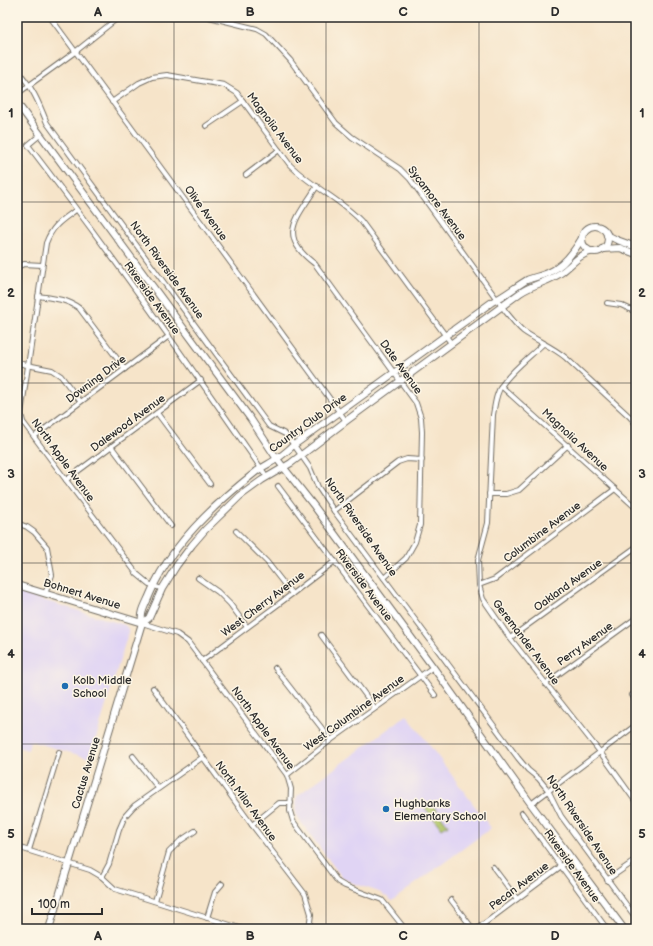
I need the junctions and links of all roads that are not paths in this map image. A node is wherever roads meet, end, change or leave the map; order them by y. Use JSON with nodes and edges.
{"nodes":[{"id":1,"x":50,"y":17,"type":"edge"},
{"id":2,"x":119,"y":17,"type":"edge"},
{"id":3,"x":209,"y":17,"type":"edge"},
{"id":4,"x":75,"y":52,"type":"junction"},
{"id":5,"x":17,"y":70,"type":"edge"},
{"id":6,"x":29,"y":85,"type":"junction"},
{"id":7,"x":17,"y":94,"type":"edge"},
{"id":8,"x":242,"y":101,"type":"junction"},
{"id":9,"x":112,"y":102,"type":"junction"},
{"id":10,"x":17,"y":103,"type":"edge"},
{"id":11,"x":206,"y":126,"type":"dead end"},
{"id":12,"x":40,"y":135,"type":"junction"},
{"id":13,"x":279,"y":150,"type":"junction"},
{"id":14,"x":246,"y":175,"type":"dead end"},
{"id":15,"x":317,"y":186,"type":"junction"},
{"id":16,"x":76,"y":210,"type":"junction"},
{"id":17,"x":607,"y":235,"type":"junction"},
{"id":18,"x":582,"y":238,"type":"junction"},
{"id":19,"x":636,"y":247,"type":"edge"},
{"id":20,"x":602,"y":250,"type":"junction"},
{"id":21,"x":593,"y":252,"type":"junction"},
{"id":22,"x":636,"y":254,"type":"edge"},
{"id":23,"x":42,"y":265,"type":"junction"},
{"id":24,"x":17,"y":267,"type":"edge"},
{"id":25,"x":38,"y":296,"type":"junction"},
{"id":26,"x":497,"y":299,"type":"junction"},
{"id":27,"x":607,"y":303,"type":"dead end"},
{"id":28,"x":502,"y":307,"type":"junction"},
{"id":29,"x":636,"y":312,"type":"edge"},
{"id":30,"x":169,"y":336,"type":"junction"},
{"id":31,"x":445,"y":336,"type":"junction"},
{"id":32,"x":451,"y":343,"type":"junction"},
{"id":33,"x":544,"y":343,"type":"junction"},
{"id":34,"x":17,"y":362,"type":"edge"},
{"id":35,"x":27,"y":364,"type":"junction"},
{"id":36,"x":125,"y":368,"type":"junction"},
{"id":37,"x":394,"y":372,"type":"junction"},
{"id":38,"x":201,"y":380,"type":"junction"},
{"id":39,"x":400,"y":381,"type":"junction"},
{"id":40,"x":501,"y":386,"type":"junction"},
{"id":41,"x":80,"y":401,"type":"junction"},
{"id":42,"x":157,"y":413,"type":"junction"},
{"id":43,"x":339,"y":413,"type":"junction"},
{"id":44,"x":346,"y":421,"type":"junction"},
{"id":45,"x":636,"y":424,"type":"edge"},
{"id":46,"x":35,"y":436,"type":"junction"},
{"id":47,"x":294,"y":445,"type":"junction"},
{"id":48,"x":568,"y":445,"type":"junction"},
{"id":49,"x":111,"y":446,"type":"junction"},
{"id":50,"x":302,"y":455,"type":"junction"},
{"id":51,"x":277,"y":459,"type":"junction"},
{"id":52,"x":422,"y":460,"type":"junction"},
{"id":53,"x":261,"y":468,"type":"junction"},
{"id":54,"x":284,"y":468,"type":"junction"},
{"id":55,"x":264,"y":479,"type":"junction"},
{"id":56,"x":66,"y":480,"type":"junction"},
{"id":57,"x":210,"y":484,"type":"dead end"},
{"id":58,"x":278,"y":486,"type":"dead end"},
{"id":59,"x":615,"y":489,"type":"junction"},
{"id":60,"x":489,"y":494,"type":"junction"},
{"id":61,"x":636,"y":508,"type":"edge"},
{"id":62,"x":334,"y":511,"type":"junction"},
{"id":63,"x":17,"y":523,"type":"edge"},
{"id":64,"x":170,"y":526,"type":"dead end"},
{"id":65,"x":236,"y":531,"type":"dead end"},
{"id":66,"x":636,"y":547,"type":"edge"},
{"id":67,"x":335,"y":561,"type":"junction"},
{"id":68,"x":198,"y":578,"type":"dead end"},
{"id":69,"x":384,"y":578,"type":"junction"},
{"id":70,"x":17,"y":585,"type":"edge"},
{"id":71,"x":479,"y":585,"type":"junction"},
{"id":72,"x":153,"y":586,"type":"junction"},
{"id":73,"x":162,"y":589,"type":"junction"},
{"id":74,"x":46,"y":594,"type":"junction"},
{"id":75,"x":292,"y":594,"type":"junction"},
{"id":76,"x":636,"y":618,"type":"edge"},
{"id":77,"x":142,"y":623,"type":"junction"},
{"id":78,"x":246,"y":627,"type":"junction"},
{"id":79,"x":321,"y":635,"type":"dead end"},
{"id":80,"x":510,"y":638,"type":"junction"},
{"id":81,"x":202,"y":661,"type":"junction"},
{"id":82,"x":433,"y":667,"type":"junction"},
{"id":83,"x":275,"y":668,"type":"dead end"},
{"id":84,"x":420,"y":676,"type":"junction"},
{"id":85,"x":545,"y":684,"type":"junction"},
{"id":86,"x":153,"y":688,"type":"dead end"},
{"id":87,"x":435,"y":695,"type":"dead end"},
{"id":88,"x":632,"y":695,"type":"dead end"},
{"id":89,"x":636,"y":701,"type":"edge"},
{"id":90,"x":376,"y":708,"type":"junction"},
{"id":91,"x":636,"y":725,"type":"edge"},
{"id":92,"x":331,"y":740,"type":"junction"},
{"id":93,"x":59,"y":752,"type":"dead end"},
{"id":94,"x":600,"y":752,"type":"junction"},
{"id":95,"x":133,"y":756,"type":"dead end"},
{"id":96,"x":203,"y":757,"type":"junction"},
{"id":97,"x":287,"y":775,"type":"junction"},
{"id":98,"x":158,"y":788,"type":"junction"},
{"id":99,"x":548,"y":790,"type":"junction"},
{"id":100,"x":291,"y":802,"type":"junction"},
{"id":101,"x":636,"y":802,"type":"edge"},
{"id":102,"x":532,"y":804,"type":"junction"},
{"id":103,"x":522,"y":813,"type":"dead end"},
{"id":104,"x":252,"y":825,"type":"junction"},
{"id":105,"x":195,"y":831,"type":"dead end"},
{"id":106,"x":17,"y":847,"type":"edge"},
{"id":107,"x":29,"y":850,"type":"junction"},
{"id":108,"x":572,"y":858,"type":"junction"},
{"id":109,"x":636,"y":860,"type":"edge"},
{"id":110,"x":70,"y":863,"type":"junction"},
{"id":111,"x":561,"y":866,"type":"junction"},
{"id":112,"x":493,"y":867,"type":"dead end"},
{"id":113,"x":102,"y":877,"type":"junction"},
{"id":114,"x":608,"y":880,"type":"junction"},
{"id":115,"x":222,"y":884,"type":"dead end"},
{"id":116,"x":517,"y":899,"type":"junction"},
{"id":117,"x":451,"y":900,"type":"dead end"},
{"id":118,"x":155,"y":901,"type":"junction"},
{"id":119,"x":207,"y":918,"type":"junction"},
{"id":120,"x":636,"y":918,"type":"edge"},
{"id":121,"x":49,"y":929,"type":"edge"},
{"id":122,"x":243,"y":929,"type":"edge"},
{"id":123,"x":309,"y":929,"type":"edge"},
{"id":124,"x":405,"y":929,"type":"edge"},
{"id":125,"x":473,"y":929,"type":"edge"},
{"id":126,"x":477,"y":929,"type":"edge"},
{"id":127,"x":607,"y":929,"type":"edge"},
{"id":128,"x":624,"y":929,"type":"edge"}],
"edges":[{"from":1,"to":4,"type":"street","name":"Olive Avenue"},
{"from":2,"to":4,"type":"street"},
{"from":3,"to":26,"type":"street","name":"Sycamore Avenue"},
{"from":4,"to":6,"type":"street"},
{"from":4,"to":9,"type":"street","name":"Olive Avenue"},
{"from":5,"to":6,"type":"street","name":"North Riverside Avenue"},
{"from":6,"to":7,"type":"street"},
{"from":6,"to":47,"type":"street","name":"North Riverside Avenue"},
{"from":8,"to":9,"type":"street","name":"Magnolia Avenue"},
{"from":8,"to":11,"type":"street"},
{"from":8,"to":13,"type":"street","name":"Magnolia Avenue"},
{"from":9,"to":43,"type":"street","name":"Olive Avenue"},
{"from":10,"to":12,"type":"main road","name":"North Riverside Avenue"},
{"from":12,"to":16,"type":"street","name":"Riverside Avenue"},
{"from":12,"to":51,"type":"main road","name":"North Riverside Avenue"},
{"from":13,"to":14,"type":"street"},
{"from":13,"to":15,"type":"street","name":"Magnolia Avenue"},
{"from":15,"to":31,"type":"street","name":"Magnolia Avenue"},
{"from":15,"to":37,"type":"street","name":"Date Avenue"},
{"from":16,"to":23,"type":"street","name":"North Apple Avenue"},
{"from":16,"to":30,"type":"street","name":"Riverside Avenue"},
{"from":17,"to":18,"type":"main road"},
{"from":17,"to":19,"type":"main road"},
{"from":17,"to":20,"type":"main road"},
{"from":18,"to":21,"type":"main road"},
{"from":18,"to":26,"type":"main road","name":"Country Club Drive"},
{"from":20,"to":21,"type":"main road"},
{"from":20,"to":22,"type":"main road"},
{"from":21,"to":28,"type":"main road","name":"Country Club Drive"},
{"from":23,"to":24,"type":"street"},
{"from":23,"to":25,"type":"street","name":"North Apple Avenue"},
{"from":25,"to":35,"type":"street","name":"North Apple Avenue"},
{"from":25,"to":36,"type":"street"},
{"from":26,"to":28,"type":"street","name":"Sycamore Avenue"},
{"from":26,"to":31,"type":"main road","name":"Country Club Drive"},
{"from":27,"to":29,"type":"street"},
{"from":28,"to":32,"type":"main road","name":"Country Club Drive"},
{"from":28,"to":33,"type":"street","name":"Sycamore Avenue"},
{"from":30,"to":36,"type":"street","name":"Downing Drive"},
{"from":30,"to":38,"type":"street","name":"Riverside Avenue"},
{"from":31,"to":32,"type":"street","name":"Magnolia Avenue"},
{"from":31,"to":37,"type":"main road","name":"Country Club Drive"},
{"from":32,"to":39,"type":"main road","name":"Country Club Drive"},
{"from":33,"to":40,"type":"street","name":"Geremander Avenue"},
{"from":33,"to":45,"type":"street","name":"Sycamore Avenue"},
{"from":34,"to":35,"type":"street"},
{"from":35,"to":41,"type":"street"},
{"from":35,"to":46,"type":"street","name":"North Apple Avenue"},
{"from":36,"to":41,"type":"street","name":"Downing Drive"},
{"from":37,"to":39,"type":"street","name":"Date Avenue"},
{"from":37,"to":43,"type":"main road","name":"Country Club Drive"},
{"from":38,"to":42,"type":"street","name":"Dalewood Avenue"},
{"from":38,"to":53,"type":"street","name":"Riverside Avenue"},
{"from":39,"to":44,"type":"main road","name":"Country Club Drive"},
{"from":39,"to":52,"type":"street","name":"Date Avenue"},
{"from":40,"to":48,"type":"street","name":"Magnolia Avenue"},
{"from":40,"to":60,"type":"street","name":"Geremander Avenue"},
{"from":41,"to":46,"type":"street","name":"Downing Drive"},
{"from":42,"to":49,"type":"street","name":"Dalewood Avenue"},
{"from":42,"to":57,"type":"street"},
{"from":43,"to":44,"type":"street","name":"Olive Avenue"},
{"from":43,"to":47,"type":"main road","name":"Country Club Drive"},
{"from":44,"to":50,"type":"main road","name":"Country Club Drive"},
{"from":46,"to":56,"type":"street","name":"North Apple Avenue"},
{"from":47,"to":50,"type":"street","name":"North Riverside Avenue"},
{"from":47,"to":51,"type":"main road","name":"Country Club Drive"},
{"from":48,"to":59,"type":"street","name":"Magnolia Avenue"},
{"from":48,"to":60,"type":"street"},
{"from":49,"to":56,"type":"street","name":"Dalewood Avenue"},
{"from":49,"to":64,"type":"street"},
{"from":50,"to":54,"type":"main road","name":"Country Club Drive"},
{"from":50,"to":62,"type":"street","name":"North Riverside Avenue"},
{"from":51,"to":53,"type":"main road","name":"Country Club Drive"},
{"from":51,"to":54,"type":"main road","name":"North Riverside Avenue"},
{"from":52,"to":62,"type":"street"},
{"from":52,"to":69,"type":"street","name":"Date Avenue"},
{"from":53,"to":55,"type":"street","name":"Riverside Avenue"},
{"from":53,"to":72,"type":"main road","name":"Country Club Drive"},
{"from":54,"to":55,"type":"main road","name":"Country Club Drive"},
{"from":54,"to":82,"type":"main road","name":"North Riverside Avenue"},
{"from":55,"to":73,"type":"main road","name":"Country Club Drive"},
{"from":56,"to":72,"type":"street","name":"North Apple Avenue"},
{"from":58,"to":67,"type":"street","name":"Riverside Avenue"},
{"from":59,"to":61,"type":"street","name":"Magnolia Avenue"},
{"from":59,"to":71,"type":"street","name":"Columbine Avenue"},
{"from":60,"to":71,"type":"street","name":"Geremander Avenue"},
{"from":62,"to":69,"type":"street","name":"North Riverside Avenue"},
{"from":63,"to":74,"type":"street"},
{"from":65,"to":75,"type":"street"},
{"from":66,"to":80,"type":"street","name":"Oakland Avenue"},
{"from":67,"to":75,"type":"street","name":"West Cherry Avenue"},
{"from":67,"to":84,"type":"street","name":"Riverside Avenue"},
{"from":68,"to":78,"type":"street"},
{"from":69,"to":99,"type":"street","name":"North Riverside Avenue"},
{"from":70,"to":74,"type":"main road","name":"Bohnert Avenue"},
{"from":71,"to":80,"type":"street","name":"Geremander Avenue"},
{"from":72,"to":73,"type":"street","name":"North Apple Avenue"},
{"from":72,"to":77,"type":"main road","name":"Cactus Avenue"},
{"from":73,"to":77,"type":"main road","name":"Country Club Drive"},
{"from":74,"to":77,"type":"main road","name":"Bohnert Avenue"},
{"from":75,"to":78,"type":"street","name":"West Cherry Avenue"},
{"from":76,"to":85,"type":"street","name":"Perry Avenue"},
{"from":77,"to":81,"type":"street","name":"North Apple Avenue"},
{"from":77,"to":110,"type":"main road","name":"Cactus Avenue"},
{"from":78,"to":81,"type":"street","name":"West Cherry Avenue"},
{"from":79,"to":90,"type":"street"},
{"from":80,"to":85,"type":"street","name":"Geremander Avenue"},
{"from":81,"to":97,"type":"street","name":"North Apple Avenue"},
{"from":82,"to":84,"type":"street","name":"West Columbine Avenue"},
{"from":82,"to":102,"type":"main road","name":"North Riverside Avenue"},
{"from":83,"to":92,"type":"street"},
{"from":84,"to":87,"type":"street","name":"Riverside Avenue"},
{"from":84,"to":90,"type":"street","name":"West Columbine Avenue"},
{"from":85,"to":94,"type":"street","name":"Geremander Avenue"},
{"from":86,"to":96,"type":"street","name":"North Milor Avenue"},
{"from":88,"to":89,"type":"street"},
{"from":90,"to":92,"type":"street","name":"West Columbine Avenue"},
{"from":91,"to":94,"type":"street"},
{"from":92,"to":97,"type":"street","name":"West Columbine Avenue"},
{"from":93,"to":107,"type":"street"},
{"from":94,"to":99,"type":"street"},
{"from":94,"to":101,"type":"street","name":"Geremander Avenue"},
{"from":95,"to":98,"type":"street"},
{"from":96,"to":98,"type":"street"},
{"from":96,"to":104,"type":"street","name":"North Milor Avenue"},
{"from":97,"to":100,"type":"street","name":"North Apple Avenue"},
{"from":98,"to":113,"type":"street"},
{"from":99,"to":102,"type":"street"},
{"from":99,"to":114,"type":"street","name":"North Riverside Avenue"},
{"from":100,"to":104,"type":"street"},
{"from":100,"to":124,"type":"street","name":"North Apple Avenue"},
{"from":102,"to":108,"type":"main road","name":"North Riverside Avenue"},
{"from":103,"to":111,"type":"street","name":"Riverside Avenue"},
{"from":104,"to":123,"type":"street","name":"North Milor Avenue"},
{"from":105,"to":118,"type":"street"},
{"from":106,"to":107,"type":"street"},
{"from":107,"to":110,"type":"street"},
{"from":108,"to":111,"type":"street","name":"Pecan Avenue"},
{"from":108,"to":128,"type":"main road","name":"North Riverside Avenue"},
{"from":109,"to":114,"type":"street"},
{"from":110,"to":113,"type":"street"},
{"from":110,"to":121,"type":"main road","name":"Cactus Avenue"},
{"from":111,"to":116,"type":"street","name":"Pecan Avenue"},
{"from":111,"to":127,"type":"street","name":"Riverside Avenue"},
{"from":112,"to":116,"type":"street"},
{"from":113,"to":118,"type":"street"},
{"from":114,"to":120,"type":"street","name":"North Riverside Avenue"},
{"from":115,"to":119,"type":"street"},
{"from":116,"to":126,"type":"street","name":"Pecan Avenue"},
{"from":117,"to":125,"type":"street"},
{"from":118,"to":119,"type":"street"},
{"from":119,"to":122,"type":"street"}]}
